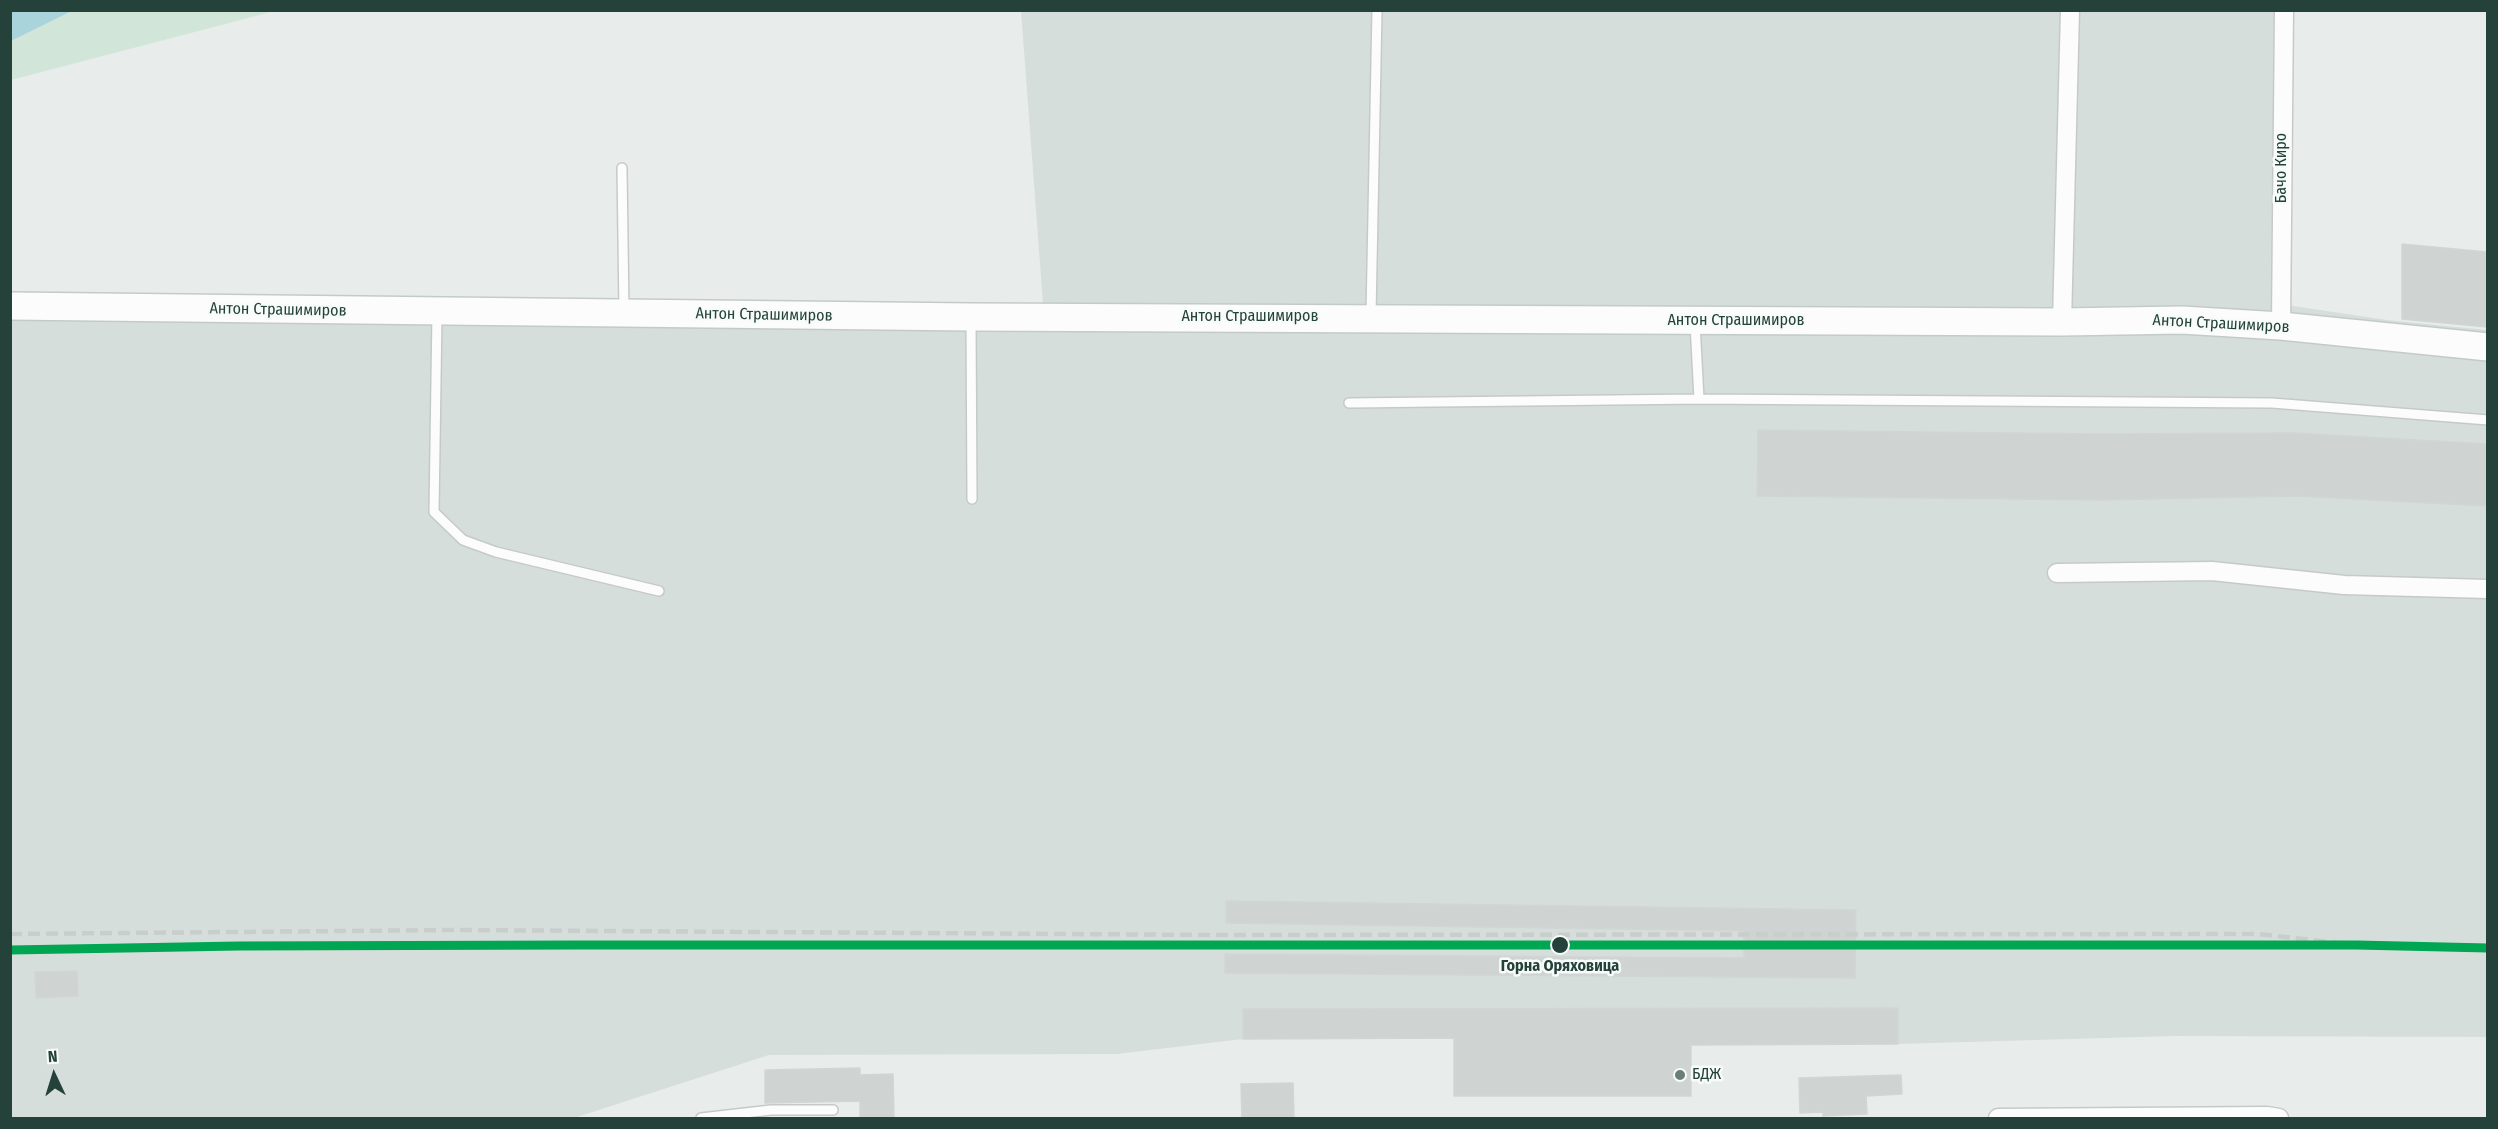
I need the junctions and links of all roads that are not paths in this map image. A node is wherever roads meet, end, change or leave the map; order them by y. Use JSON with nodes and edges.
{"nodes":[{"id":1,"x":1377,"y":10,"type":"edge"},
{"id":2,"x":2070,"y":10,"type":"edge"},
{"id":3,"x":2284,"y":10,"type":"edge"},
{"id":4,"x":622,"y":168,"type":"dead end"},
{"id":5,"x":10,"y":306,"type":"edge"},
{"id":6,"x":437,"y":311,"type":"junction"},
{"id":7,"x":624,"y":314,"type":"junction"},
{"id":8,"x":971,"y":317,"type":"junction"},
{"id":9,"x":1371,"y":317,"type":"junction"},
{"id":10,"x":1695,"y":321,"type":"junction"},
{"id":11,"x":2062,"y":322,"type":"junction"},
{"id":12,"x":2281,"y":326,"type":"junction"},
{"id":13,"x":2487,"y":347,"type":"edge"},
{"id":14,"x":1699,"y":399,"type":"junction"},
{"id":15,"x":1349,"y":403,"type":"dead end"},
{"id":16,"x":2487,"y":420,"type":"edge"},
{"id":17,"x":972,"y":499,"type":"dead end"},
{"id":18,"x":2057,"y":573,"type":"dead end"},
{"id":19,"x":2487,"y":589,"type":"edge"},
{"id":20,"x":658,"y":591,"type":"dead end"},
{"id":21,"x":833,"y":1110,"type":"dead end"},
{"id":22,"x":701,"y":1119,"type":"edge"},
{"id":23,"x":1998,"y":1119,"type":"edge"},
{"id":24,"x":2279,"y":1119,"type":"edge"}],
"edges":[{"from":1,"to":9,"type":"lane"},
{"from":2,"to":11,"type":"street"},
{"from":3,"to":12,"type":"street","name":"Бачо Киро"},
{"from":4,"to":7,"type":"lane"},
{"from":5,"to":6,"type":"street","name":"Антон Страшимиров"},
{"from":6,"to":7,"type":"street","name":"Антон Страшимиров"},
{"from":6,"to":20,"type":"lane"},
{"from":7,"to":8,"type":"street","name":"Антон Страшимиров"},
{"from":8,"to":9,"type":"street","name":"Антон Страшимиров"},
{"from":8,"to":17,"type":"lane"},
{"from":9,"to":10,"type":"street","name":"Антон Страшимиров"},
{"from":10,"to":11,"type":"street","name":"Антон Страшимиров"},
{"from":10,"to":14,"type":"lane"},
{"from":11,"to":12,"type":"street","name":"Антон Страшимиров"},
{"from":12,"to":13,"type":"street","name":"Антон Страшимиров"},
{"from":14,"to":15,"type":"lane"},
{"from":14,"to":16,"type":"lane"},
{"from":18,"to":19,"type":"street"},
{"from":21,"to":22,"type":"lane"},
{"from":23,"to":24,"type":"street"}]}
